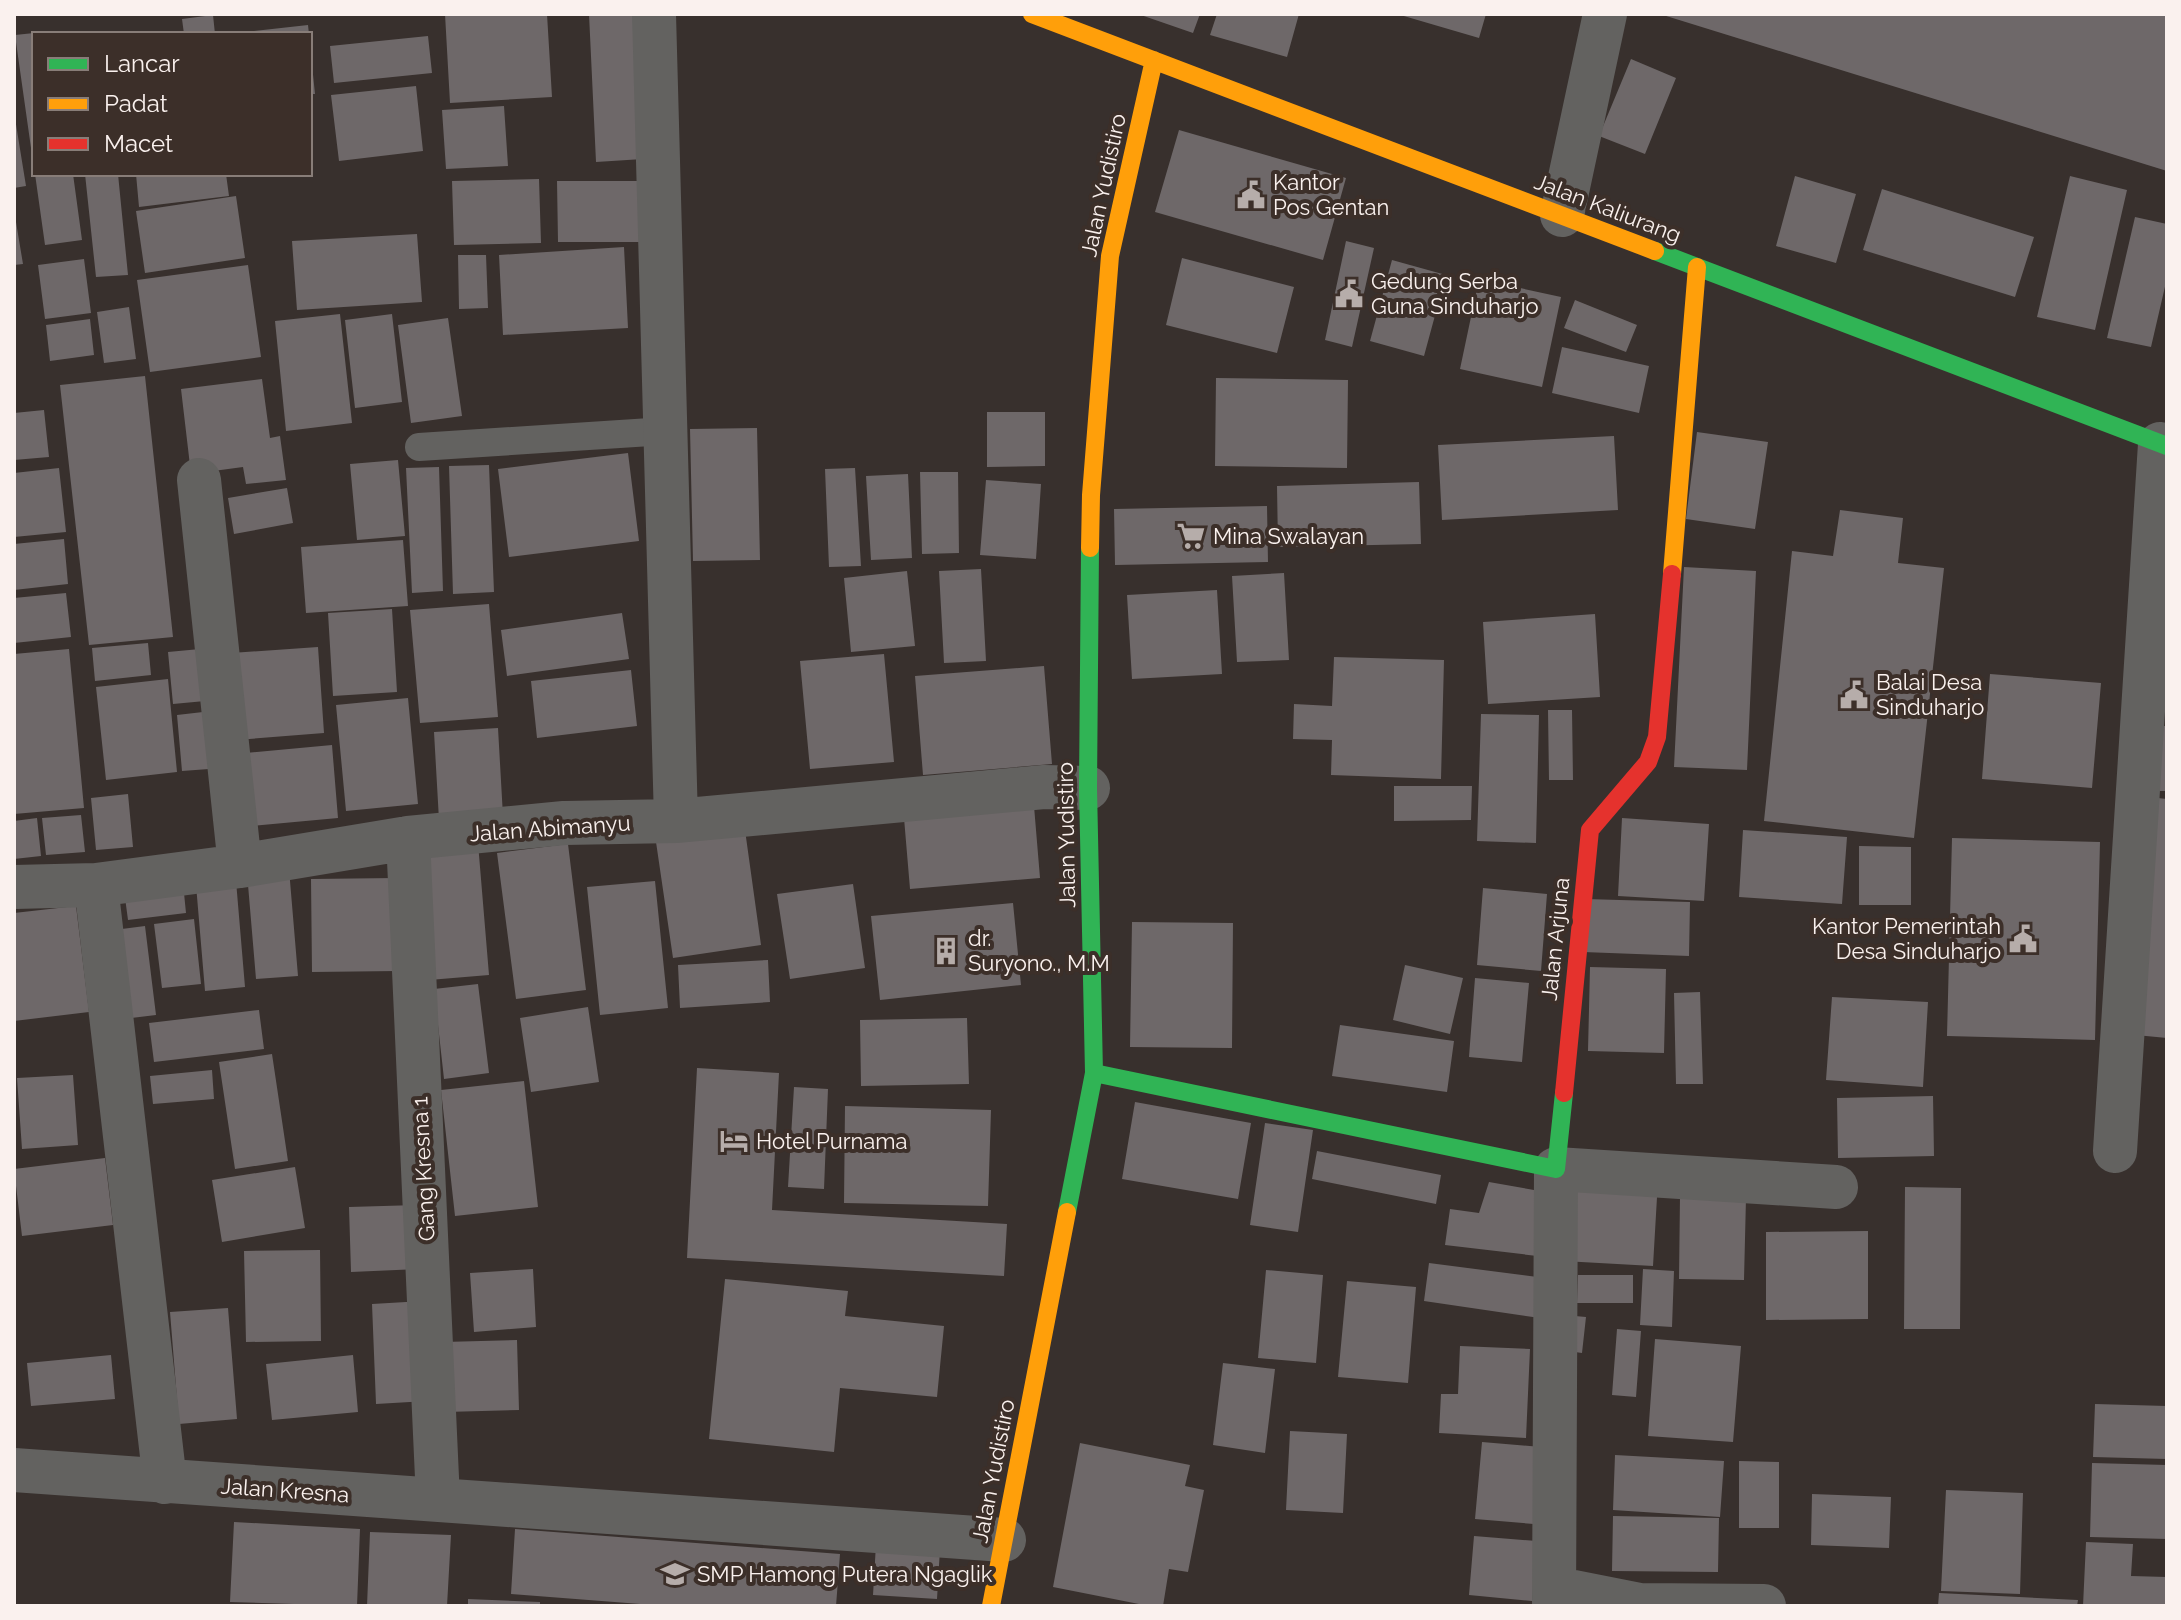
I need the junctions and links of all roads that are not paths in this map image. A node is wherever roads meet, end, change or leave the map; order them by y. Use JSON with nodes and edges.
{"nodes":[{"id":1,"x":654,"y":14,"type":"edge"},
{"id":2,"x":1032,"y":14,"type":"edge"},
{"id":3,"x":1605,"y":14,"type":"edge"},
{"id":4,"x":1154,"y":60,"type":"junction"},
{"id":5,"x":1562,"y":215,"type":"junction"},
{"id":6,"x":1697,"y":267,"type":"junction"},
{"id":7,"x":666,"y":431,"type":"junction"},
{"id":8,"x":2163,"y":445,"type":"edge"},
{"id":9,"x":419,"y":447,"type":"dead end"},
{"id":10,"x":199,"y":480,"type":"dead end"},
{"id":11,"x":1088,"y":788,"type":"junction"},
{"id":12,"x":676,"y":821,"type":"junction"},
{"id":13,"x":408,"y":838,"type":"junction"},
{"id":14,"x":240,"y":866,"type":"junction"},
{"id":15,"x":96,"y":885,"type":"junction"},
{"id":16,"x":14,"y":887,"type":"edge"},
{"id":17,"x":1094,"y":1073,"type":"junction"},
{"id":18,"x":2115,"y":1151,"type":"dead end"},
{"id":19,"x":1556,"y":1169,"type":"junction"},
{"id":20,"x":1836,"y":1187,"type":"dead end"},
{"id":21,"x":14,"y":1470,"type":"edge"},
{"id":22,"x":165,"y":1482,"type":"junction"},
{"id":23,"x":438,"y":1500,"type":"junction"},
{"id":24,"x":1004,"y":1540,"type":"junction"},
{"id":25,"x":1554,"y":1597,"type":"edge"},
{"id":26,"x":991,"y":1606,"type":"edge"},
{"id":27,"x":1764,"y":1606,"type":"edge"}],
"edges":[{"from":1,"to":7,"type":"street"},
{"from":2,"to":4,"type":"street","name":"Jalan Kaliurang"},
{"from":3,"to":5,"type":"street"},
{"from":4,"to":5,"type":"street","name":"Jalan Kaliurang"},
{"from":4,"to":11,"type":"street","name":"Jalan Yudistiro"},
{"from":5,"to":6,"type":"street","name":"Jalan Kaliurang"},
{"from":6,"to":8,"type":"street","name":"Jalan Kaliurang"},
{"from":6,"to":19,"type":"street","name":"Jalan Arjuna"},
{"from":7,"to":9,"type":"lane"},
{"from":7,"to":12,"type":"street"},
{"from":8,"to":18,"type":"street"},
{"from":10,"to":14,"type":"street"},
{"from":11,"to":12,"type":"street","name":"Jalan Abimanyu"},
{"from":11,"to":17,"type":"street","name":"Jalan Yudistiro"},
{"from":12,"to":13,"type":"street","name":"Jalan Abimanyu"},
{"from":13,"to":14,"type":"street","name":"Jalan Abimanyu"},
{"from":13,"to":23,"type":"street","name":"Gang Kresna 1"},
{"from":14,"to":15,"type":"street","name":"Jalan Abimanyu"},
{"from":15,"to":16,"type":"street","name":"Jalan Abimanyu"},
{"from":15,"to":22,"type":"street"},
{"from":17,"to":19,"type":"street"},
{"from":17,"to":24,"type":"street","name":"Jalan Yudistiro"},
{"from":19,"to":20,"type":"street"},
{"from":19,"to":25,"type":"street"},
{"from":21,"to":22,"type":"street","name":"Jalan Kresna"},
{"from":22,"to":23,"type":"street","name":"Jalan Kresna"},
{"from":23,"to":24,"type":"street","name":"Jalan Kresna"},
{"from":24,"to":26,"type":"street","name":"Jalan Yudistiro"},
{"from":25,"to":27,"type":"street"}]}
